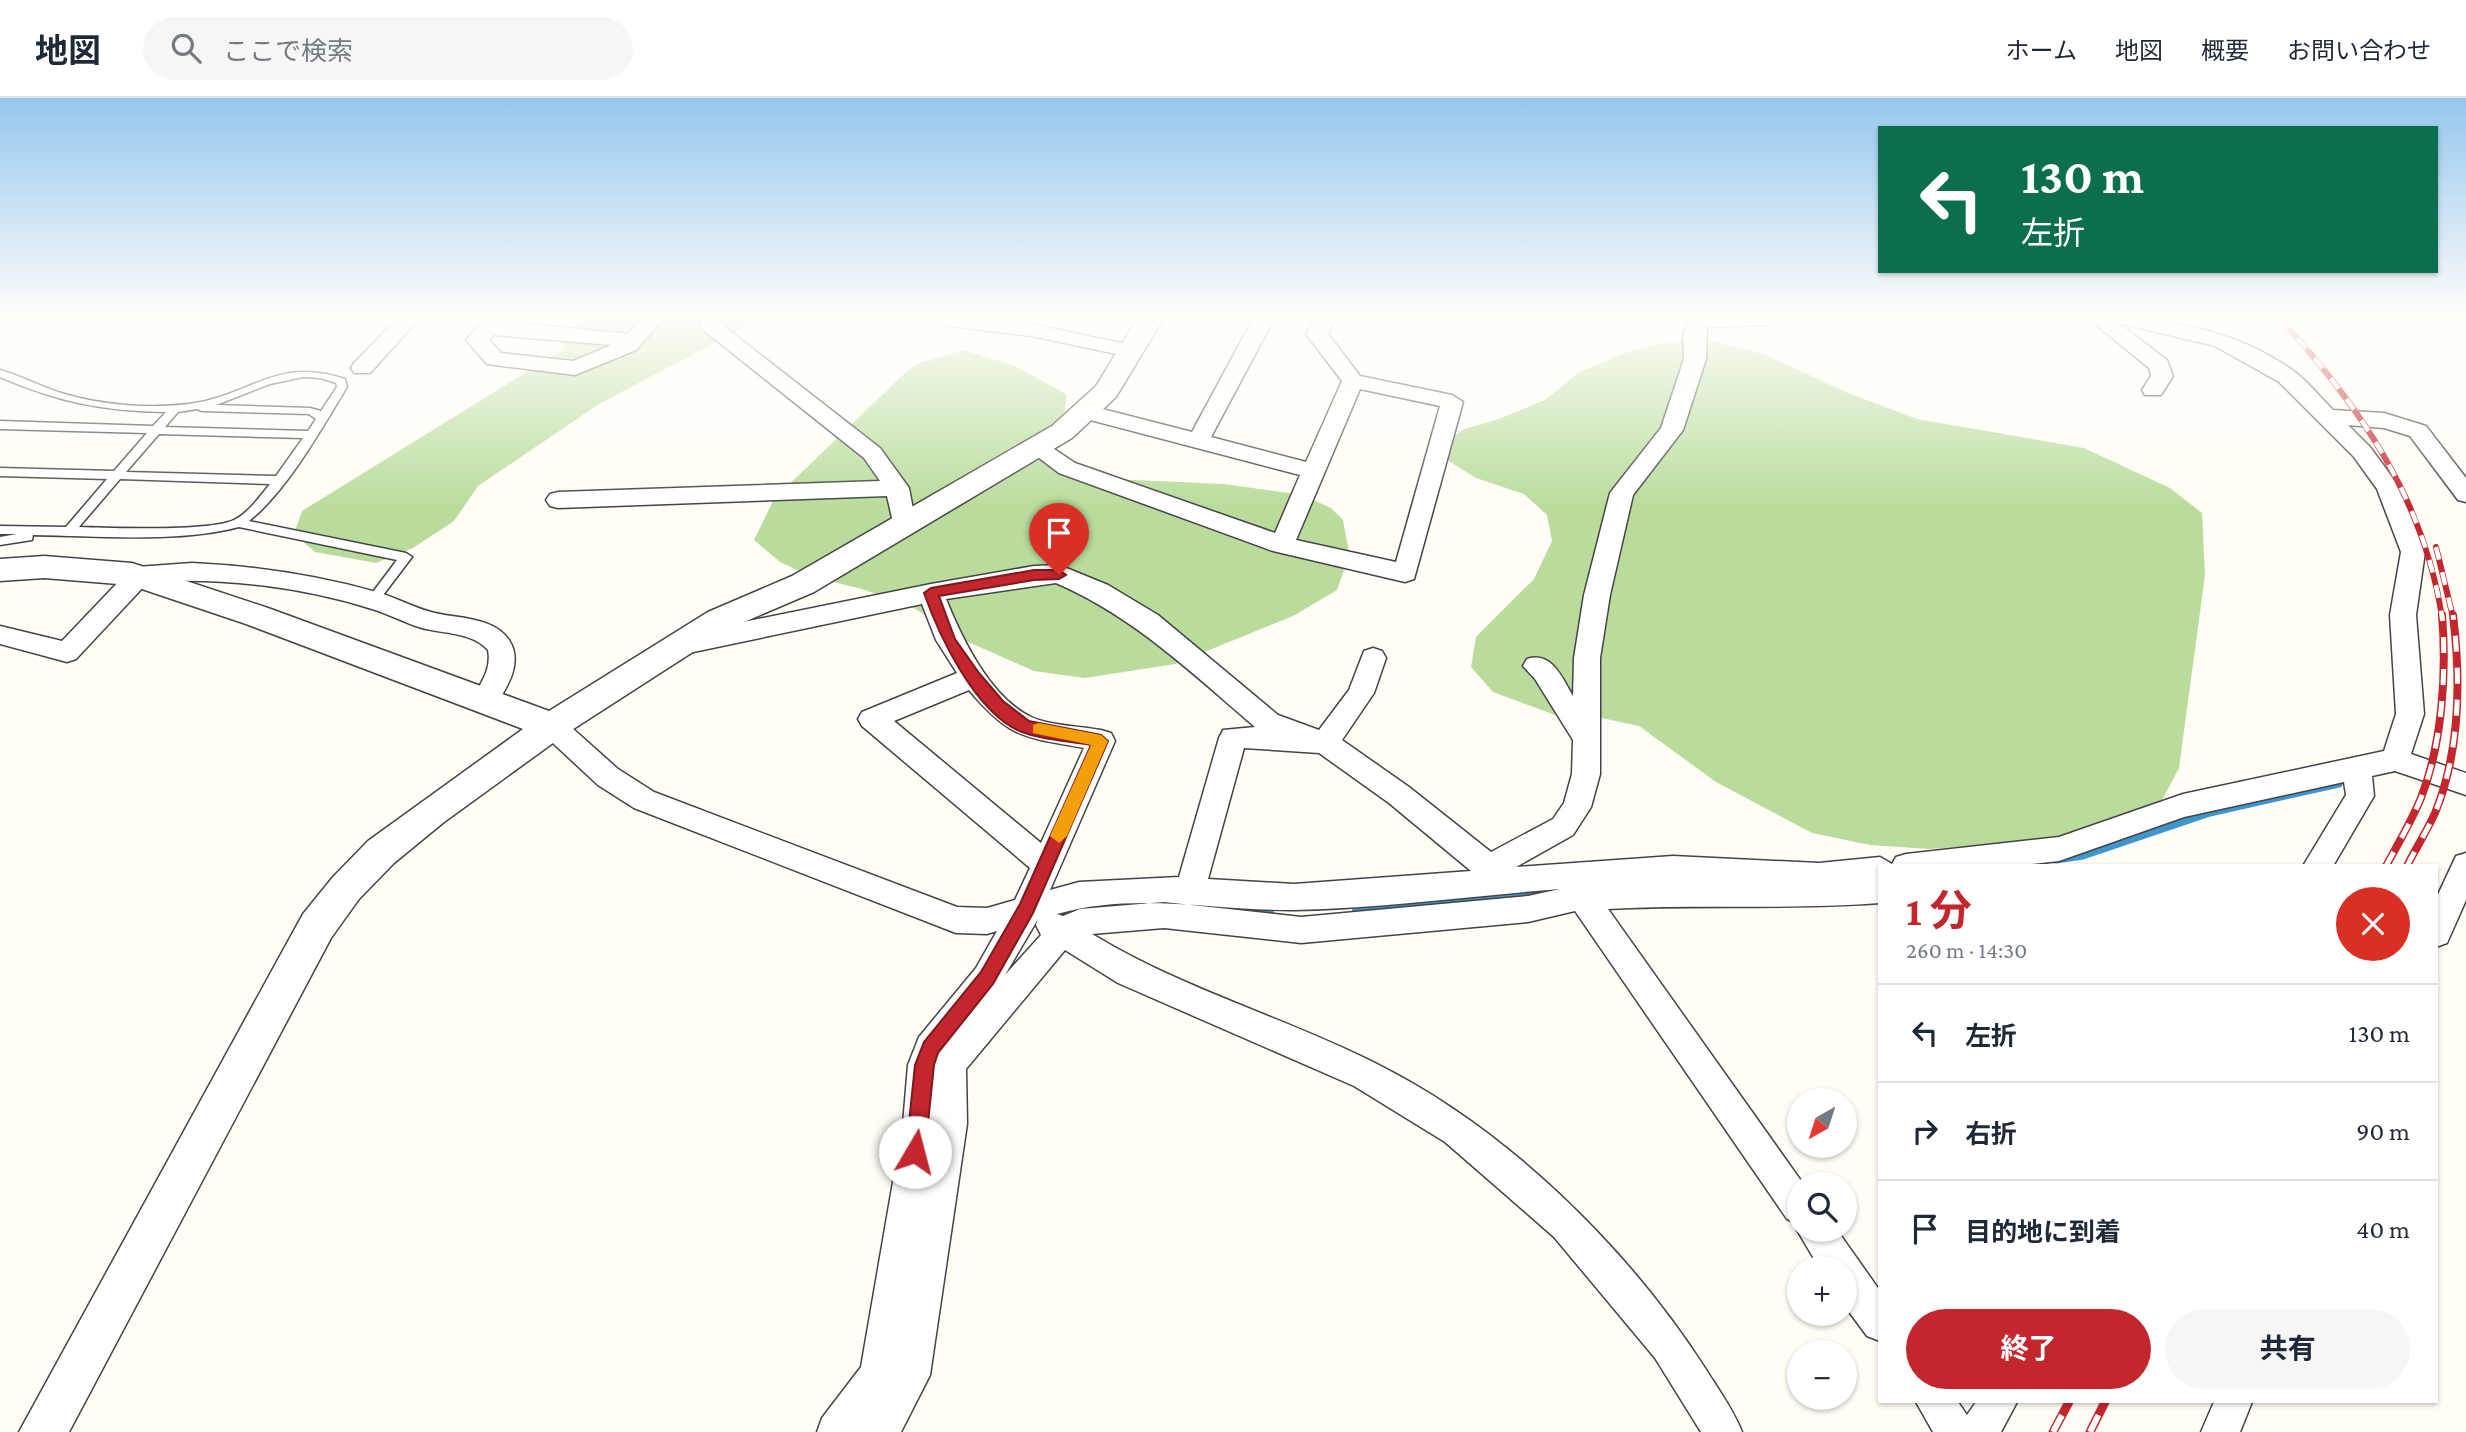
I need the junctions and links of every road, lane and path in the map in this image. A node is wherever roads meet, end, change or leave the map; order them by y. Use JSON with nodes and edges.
{"nodes":[{"id":1,"x":21,"y":381,"type":"edge"},
{"id":2,"x":266,"y":381,"type":"edge"},
{"id":3,"x":341,"y":381,"type":"edge"},
{"id":4,"x":781,"y":381,"type":"edge"},
{"id":5,"x":1112,"y":381,"type":"edge"},
{"id":6,"x":1230,"y":381,"type":"edge"},
{"id":7,"x":1353,"y":381,"type":"edge"},
{"id":8,"x":1354,"y":381,"type":"edge"},
{"id":9,"x":1688,"y":381,"type":"edge"},
{"id":10,"x":2158,"y":381,"type":"edge"},
{"id":11,"x":2291,"y":381,"type":"edge"},
{"id":12,"x":2153,"y":390,"type":"dead end"},
{"id":13,"x":194,"y":407,"type":"junction"},
{"id":14,"x":175,"y":408,"type":"junction"},
{"id":15,"x":1087,"y":412,"type":"junction"},
{"id":16,"x":2325,"y":417,"type":"junction"},
{"id":17,"x":321,"y":418,"type":"junction"},
{"id":18,"x":0,"y":425,"type":"edge"},
{"id":19,"x":155,"y":431,"type":"junction"},
{"id":20,"x":309,"y":435,"type":"junction"},
{"id":21,"x":1198,"y":441,"type":"junction"},
{"id":22,"x":1037,"y":448,"type":"junction"},
{"id":23,"x":1313,"y":471,"type":"junction"},
{"id":24,"x":0,"y":472,"type":"edge"},
{"id":25,"x":118,"y":476,"type":"junction"},
{"id":26,"x":277,"y":480,"type":"junction"},
{"id":27,"x":897,"y":488,"type":"junction"},
{"id":28,"x":2466,"y":494,"type":"edge"},
{"id":29,"x":558,"y":499,"type":"dead end"},
{"id":30,"x":238,"y":523,"type":"junction"},
{"id":31,"x":904,"y":525,"type":"junction"},
{"id":32,"x":0,"y":530,"type":"edge"},
{"id":33,"x":72,"y":530,"type":"junction"},
{"id":34,"x":0,"y":541,"type":"edge"},
{"id":35,"x":1282,"y":545,"type":"junction"},
{"id":36,"x":0,"y":570,"type":"edge"},
{"id":37,"x":135,"y":575,"type":"junction"},
{"id":38,"x":931,"y":593,"type":"junction"},
{"id":39,"x":373,"y":600,"type":"junction"},
{"id":40,"x":0,"y":635,"type":"edge"},
{"id":41,"x":676,"y":645,"type":"junction"},
{"id":42,"x":1373,"y":658,"type":"dead end"},
{"id":43,"x":1536,"y":666,"type":"dead end"},
{"id":44,"x":973,"y":677,"type":"junction"},
{"id":45,"x":484,"y":701,"type":"junction"},
{"id":46,"x":552,"y":726,"type":"junction"},
{"id":47,"x":1586,"y":738,"type":"junction"},
{"id":48,"x":1325,"y":743,"type":"junction"},
{"id":49,"x":2395,"y":760,"type":"junction"},
{"id":50,"x":2357,"y":768,"type":"junction"},
{"id":51,"x":2466,"y":784,"type":"edge"},
{"id":52,"x":2065,"y":859,"type":"edge"},
{"id":53,"x":1046,"y":864,"type":"junction"},
{"id":54,"x":1951,"y":864,"type":"edge"},
{"id":55,"x":2319,"y":864,"type":"edge"},
{"id":56,"x":2466,"y":865,"type":"edge"},
{"id":57,"x":1878,"y":869,"type":"edge"},
{"id":58,"x":1497,"y":874,"type":"junction"},
{"id":59,"x":1576,"y":888,"type":"junction"},
{"id":60,"x":1878,"y":890,"type":"edge"},
{"id":61,"x":1191,"y":891,"type":"junction"},
{"id":62,"x":1027,"y":908,"type":"junction"},
{"id":63,"x":2438,"y":929,"type":"edge"},
{"id":64,"x":1062,"y":932,"type":"junction"},
{"id":65,"x":1787,"y":1190,"type":"edge"},
{"id":66,"x":1857,"y":1291,"type":"edge"},
{"id":67,"x":1878,"y":1320,"type":"edge"},
{"id":68,"x":1936,"y":1403,"type":"edge"},
{"id":69,"x":1997,"y":1403,"type":"edge"},
{"id":70,"x":2233,"y":1403,"type":"edge"},
{"id":71,"x":43,"y":1432,"type":"edge"},
{"id":72,"x":836,"y":1432,"type":"edge"},
{"id":73,"x":877,"y":1432,"type":"edge"},
{"id":74,"x":1723,"y":1432,"type":"edge"},
{"id":75,"x":1956,"y":1432,"type":"edge"},
{"id":76,"x":1979,"y":1432,"type":"edge"},
{"id":77,"x":2220,"y":1432,"type":"edge"}],
"edges":[{"from":1,"to":14,"type":"lane"},
{"from":2,"to":13,"type":"lane"},
{"from":3,"to":17,"type":"lane"},
{"from":4,"to":27,"type":"street"},
{"from":5,"to":15,"type":"street"},
{"from":6,"to":21,"type":"street"},
{"from":7,"to":23,"type":"street"},
{"from":8,"to":35,"type":"street"},
{"from":9,"to":47,"type":"street"},
{"from":10,"to":12,"type":"street"},
{"from":11,"to":16,"type":"street"},
{"from":13,"to":14,"type":"lane"},
{"from":13,"to":17,"type":"lane"},
{"from":14,"to":19,"type":"lane"},
{"from":15,"to":21,"type":"street"},
{"from":15,"to":22,"type":"street"},
{"from":16,"to":28,"type":"street"},
{"from":16,"to":49,"type":"street"},
{"from":17,"to":20,"type":"lane"},
{"from":18,"to":19,"type":"lane"},
{"from":19,"to":20,"type":"lane"},
{"from":19,"to":25,"type":"lane"},
{"from":20,"to":26,"type":"lane"},
{"from":21,"to":23,"type":"street"},
{"from":22,"to":31,"type":"street"},
{"from":22,"to":35,"type":"street"},
{"from":23,"to":35,"type":"street"},
{"from":24,"to":25,"type":"lane"},
{"from":25,"to":26,"type":"lane"},
{"from":25,"to":33,"type":"lane"},
{"from":26,"to":30,"type":"lane"},
{"from":27,"to":29,"type":"street"},
{"from":27,"to":31,"type":"street"},
{"from":30,"to":33,"type":"lane"},
{"from":30,"to":39,"type":"lane"},
{"from":31,"to":41,"type":"street"},
{"from":32,"to":33,"type":"lane"},
{"from":33,"to":34,"type":"lane"},
{"from":36,"to":37,"type":"street"},
{"from":37,"to":39,"type":"street"},
{"from":37,"to":40,"type":"street"},
{"from":37,"to":45,"type":"street"},
{"from":38,"to":41,"type":"street"},
{"from":38,"to":44,"type":"street"},
{"from":38,"to":48,"type":"street"},
{"from":39,"to":45,"type":"street"},
{"from":41,"to":46,"type":"street"},
{"from":42,"to":48,"type":"street"},
{"from":43,"to":47,"type":"street"},
{"from":44,"to":53,"type":"street"},
{"from":44,"to":53,"type":"street"},
{"from":45,"to":46,"type":"street"},
{"from":46,"to":62,"type":"street"},
{"from":46,"to":71,"type":"street"},
{"from":47,"to":58,"type":"street"},
{"from":48,"to":58,"type":"street"},
{"from":48,"to":61,"type":"street"},
{"from":49,"to":50,"type":"street"},
{"from":49,"to":51,"type":"street"},
{"from":50,"to":52,"type":"street"},
{"from":50,"to":55,"type":"street"},
{"from":52,"to":54,"type":"street"},
{"from":53,"to":62,"type":"street"},
{"from":56,"to":63,"type":"street"},
{"from":57,"to":59,"type":"street"},
{"from":58,"to":59,"type":"street"},
{"from":58,"to":61,"type":"street"},
{"from":59,"to":60,"type":"street"},
{"from":59,"to":64,"type":"street"},
{"from":59,"to":65,"type":"street"},
{"from":61,"to":62,"type":"street"},
{"from":62,"to":64,"type":"street"},
{"from":62,"to":72,"type":"street"},
{"from":64,"to":73,"type":"street"},
{"from":64,"to":74,"type":"street"},
{"from":66,"to":67,"type":"street"},
{"from":68,"to":75,"type":"street"},
{"from":69,"to":76,"type":"street"},
{"from":70,"to":77,"type":"street"}]}
